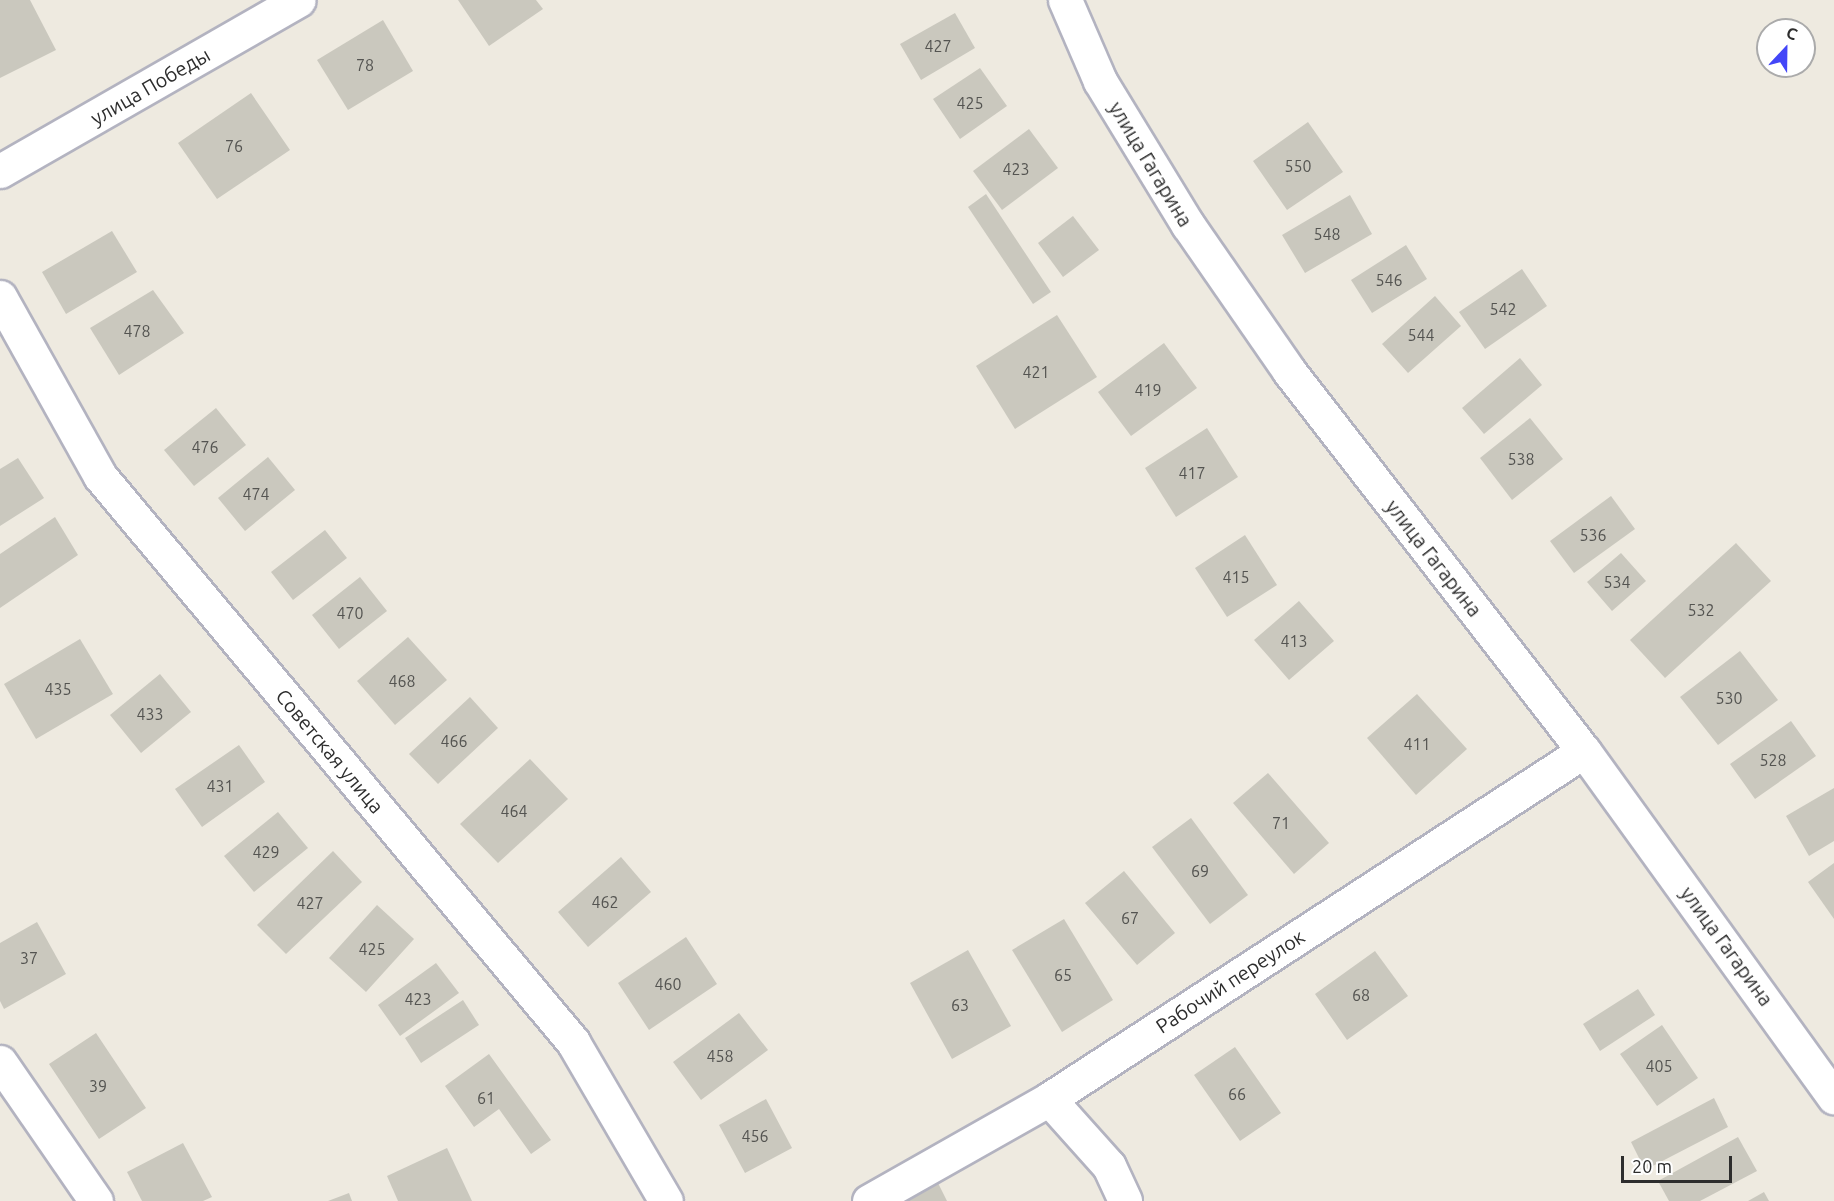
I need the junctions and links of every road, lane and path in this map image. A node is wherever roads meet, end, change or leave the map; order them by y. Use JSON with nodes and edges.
{"nodes":[{"id":1,"x":299,"y":0,"type":"edge"},
{"id":2,"x":1065,"y":0,"type":"edge"},
{"id":3,"x":0,"y":171,"type":"edge"},
{"id":4,"x":0,"y":297,"type":"edge"},
{"id":5,"x":1584,"y":751,"type":"junction"},
{"id":6,"x":0,"y":1062,"type":"edge"},
{"id":7,"x":1834,"y":1097,"type":"edge"},
{"id":8,"x":1049,"y":1099,"type":"junction"},
{"id":9,"x":96,"y":1201,"type":"edge"},
{"id":10,"x":666,"y":1201,"type":"edge"},
{"id":11,"x":869,"y":1201,"type":"edge"},
{"id":12,"x":1125,"y":1201,"type":"edge"}],
"edges":[{"from":1,"to":3,"type":"street","name":"улица Победы"},
{"from":2,"to":5,"type":"street","name":"улица Гагарина"},
{"from":4,"to":10,"type":"street","name":"Советская улица"},
{"from":5,"to":7,"type":"street","name":"улица Гагарина"},
{"from":5,"to":8,"type":"street","name":"Рабочий переулок"},
{"from":6,"to":9,"type":"street"},
{"from":8,"to":11,"type":"street","name":"Рабочий переулок"},
{"from":8,"to":12,"type":"street"}]}
